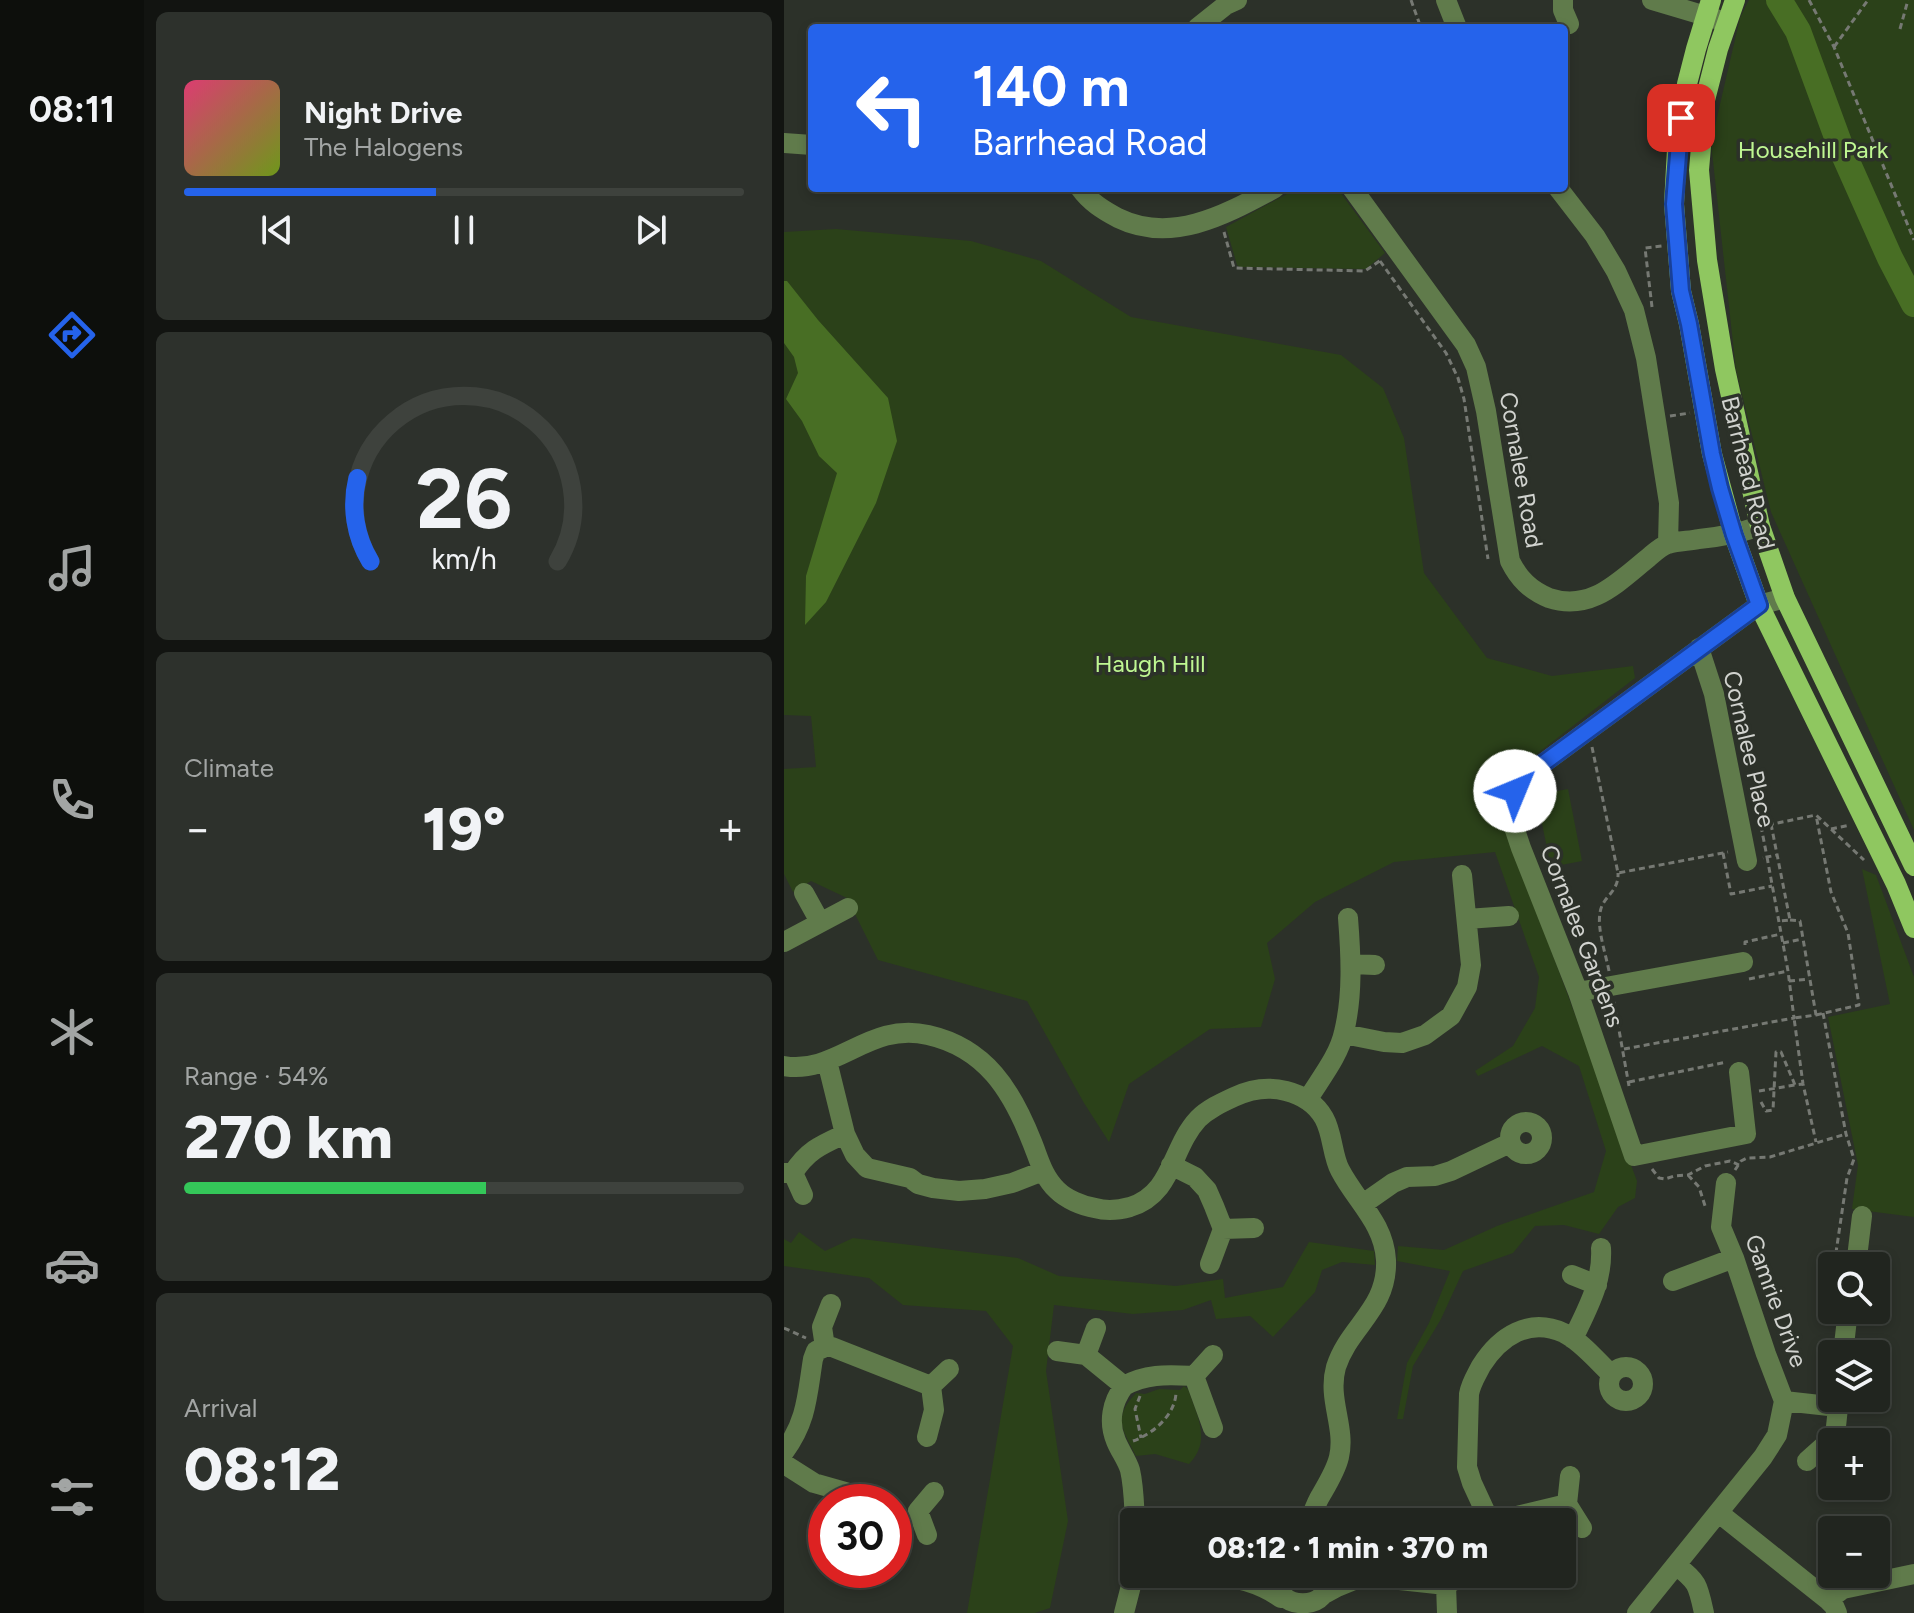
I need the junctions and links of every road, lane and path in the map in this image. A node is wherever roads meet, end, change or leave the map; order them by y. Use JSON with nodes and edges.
{"nodes":[{"id":1,"x":1237,"y":0,"type":"edge"},
{"id":2,"x":1411,"y":0,"type":"edge"},
{"id":3,"x":1563,"y":0,"type":"edge"},
{"id":4,"x":1652,"y":0,"type":"edge"},
{"id":5,"x":1735,"y":0,"type":"edge"},
{"id":6,"x":1809,"y":0,"type":"edge"},
{"id":7,"x":1868,"y":0,"type":"edge"},
{"id":8,"x":1908,"y":0,"type":"edge"},
{"id":9,"x":1453,"y":2,"type":"edge"},
{"id":10,"x":1914,"y":2,"type":"edge"},
{"id":11,"x":1714,"y":13,"type":"edge"},
{"id":12,"x":1202,"y":24,"type":"edge"},
{"id":13,"x":1420,"y":24,"type":"edge"},
{"id":14,"x":1456,"y":24,"type":"edge"},
{"id":15,"x":1569,"y":24,"type":"dead end"},
{"id":16,"x":1900,"y":29,"type":"dead end"},
{"id":17,"x":1834,"y":47,"type":"junction"},
{"id":18,"x":784,"y":143,"type":"edge"},
{"id":19,"x":808,"y":145,"type":"edge"},
{"id":20,"x":1083,"y":192,"type":"edge"},
{"id":21,"x":1267,"y":192,"type":"edge"},
{"id":22,"x":1355,"y":192,"type":"edge"},
{"id":23,"x":1561,"y":192,"type":"edge"},
{"id":24,"x":1914,"y":240,"type":"edge"},
{"id":25,"x":1676,"y":245,"type":"junction"},
{"id":26,"x":1229,"y":247,"type":"dead end"},
{"id":27,"x":1380,"y":261,"type":"dead end"},
{"id":28,"x":1372,"y":267,"type":"dead end"},
{"id":29,"x":1652,"y":313,"type":"dead end"},
{"id":30,"x":1760,"y":526,"type":"junction"},
{"id":31,"x":1734,"y":535,"type":"junction"},
{"id":32,"x":1668,"y":544,"type":"junction"},
{"id":33,"x":1488,"y":559,"type":"dead end"},
{"id":34,"x":1785,"y":598,"type":"junction"},
{"id":35,"x":1759,"y":605,"type":"junction"},
{"id":36,"x":1699,"y":648,"type":"junction"},
{"id":37,"x":1587,"y":732,"type":"junction"},
{"id":38,"x":1816,"y":815,"type":"junction"},
{"id":39,"x":1771,"y":824,"type":"junction"},
{"id":40,"x":1749,"y":842,"type":"junction"},
{"id":41,"x":1723,"y":853,"type":"junction"},
{"id":42,"x":1882,"y":854,"type":"junction"},
{"id":43,"x":1777,"y":855,"type":"junction"},
{"id":44,"x":1914,"y":866,"type":"edge"},
{"id":45,"x":1618,"y":873,"type":"junction"},
{"id":46,"x":1462,"y":875,"type":"dead end"},
{"id":47,"x":1773,"y":886,"type":"dead end"},
{"id":48,"x":804,"y":893,"type":"dead end"},
{"id":49,"x":1785,"y":894,"type":"junction"},
{"id":50,"x":1774,"y":896,"type":"dead end"},
{"id":51,"x":848,"y":908,"type":"dead end"},
{"id":52,"x":1509,"y":916,"type":"dead end"},
{"id":53,"x":1348,"y":918,"type":"dead end"},
{"id":54,"x":1467,"y":919,"type":"junction"},
{"id":55,"x":1790,"y":920,"type":"junction"},
{"id":56,"x":1779,"y":921,"type":"dead end"},
{"id":57,"x":820,"y":922,"type":"junction"},
{"id":58,"x":1914,"y":928,"type":"edge"},
{"id":59,"x":1601,"y":929,"type":"dead end"},
{"id":60,"x":1803,"y":939,"type":"junction"},
{"id":61,"x":784,"y":942,"type":"edge"},
{"id":62,"x":1783,"y":943,"type":"dead end"},
{"id":63,"x":1743,"y":962,"type":"dead end"},
{"id":64,"x":1352,"y":964,"type":"junction"},
{"id":65,"x":1375,"y":965,"type":"dead end"},
{"id":66,"x":1810,"y":979,"type":"junction"},
{"id":67,"x":1789,"y":981,"type":"dead end"},
{"id":68,"x":1578,"y":992,"type":"junction"},
{"id":69,"x":1823,"y":1013,"type":"junction"},
{"id":70,"x":1816,"y":1015,"type":"junction"},
{"id":71,"x":1344,"y":1034,"type":"junction"},
{"id":72,"x":1623,"y":1049,"type":"dead end"},
{"id":73,"x":827,"y":1061,"type":"junction"},
{"id":74,"x":784,"y":1066,"type":"edge"},
{"id":75,"x":1739,"y":1072,"type":"dead end"},
{"id":76,"x":1629,"y":1082,"type":"dead end"},
{"id":77,"x":1795,"y":1085,"type":"dead end"},
{"id":78,"x":1741,"y":1094,"type":"junction"},
{"id":79,"x":1308,"y":1099,"type":"junction"},
{"id":80,"x":845,"y":1134,"type":"junction"},
{"id":81,"x":1846,"y":1134,"type":"junction"},
{"id":82,"x":1816,"y":1142,"type":"junction"},
{"id":83,"x":1510,"y":1143,"type":"dead end"},
{"id":84,"x":1642,"y":1154,"type":"junction"},
{"id":85,"x":1171,"y":1165,"type":"junction"},
{"id":86,"x":1739,"y":1165,"type":"junction"},
{"id":87,"x":1043,"y":1171,"type":"junction"},
{"id":88,"x":788,"y":1173,"type":"edge"},
{"id":89,"x":1688,"y":1175,"type":"junction"},
{"id":90,"x":1726,"y":1183,"type":"joint"},
{"id":91,"x":803,"y":1195,"type":"dead end"},
{"id":92,"x":1363,"y":1204,"type":"junction"},
{"id":93,"x":1862,"y":1216,"type":"dead end"},
{"id":94,"x":1721,"y":1227,"type":"junction"},
{"id":95,"x":1254,"y":1228,"type":"dead end"},
{"id":96,"x":1223,"y":1229,"type":"junction"},
{"id":97,"x":1601,"y":1248,"type":"dead end"},
{"id":98,"x":1836,"y":1252,"type":"edge"},
{"id":99,"x":1858,"y":1252,"type":"edge"},
{"id":100,"x":1734,"y":1258,"type":"junction"},
{"id":101,"x":1210,"y":1264,"type":"dead end"},
{"id":102,"x":1572,"y":1275,"type":"dead end"},
{"id":103,"x":1673,"y":1281,"type":"dead end"},
{"id":104,"x":1597,"y":1285,"type":"junction"},
{"id":105,"x":831,"y":1304,"type":"dead end"},
{"id":106,"x":784,"y":1328,"type":"edge"},
{"id":107,"x":1096,"y":1328,"type":"dead end"},
{"id":108,"x":1573,"y":1339,"type":"junction"},
{"id":109,"x":820,"y":1349,"type":"junction"},
{"id":110,"x":1057,"y":1351,"type":"dead end"},
{"id":111,"x":1086,"y":1355,"type":"junction"},
{"id":112,"x":1213,"y":1355,"type":"dead end"},
{"id":113,"x":949,"y":1369,"type":"dead end"},
{"id":114,"x":1611,"y":1374,"type":"dead end"},
{"id":115,"x":1186,"y":1376,"type":"junction"},
{"id":116,"x":1130,"y":1383,"type":"junction"},
{"id":117,"x":931,"y":1386,"type":"junction"},
{"id":118,"x":1784,"y":1401,"type":"junction"},
{"id":119,"x":1818,"y":1402,"type":"edge"},
{"id":120,"x":1837,"y":1412,"type":"edge"},
{"id":121,"x":1213,"y":1428,"type":"dead end"},
{"id":122,"x":927,"y":1437,"type":"dead end"},
{"id":123,"x":1141,"y":1438,"type":"junction"},
{"id":124,"x":1118,"y":1446,"type":"junction"},
{"id":125,"x":784,"y":1452,"type":"edge"},
{"id":126,"x":1807,"y":1461,"type":"dead end"},
{"id":127,"x":784,"y":1464,"type":"edge"},
{"id":128,"x":1570,"y":1476,"type":"dead end"},
{"id":129,"x":818,"y":1484,"type":"edge"},
{"id":130,"x":934,"y":1492,"type":"dead end"},
{"id":131,"x":1567,"y":1504,"type":"junction"},
{"id":132,"x":1134,"y":1508,"type":"edge"},
{"id":133,"x":1315,"y":1508,"type":"edge"},
{"id":134,"x":1484,"y":1508,"type":"edge"},
{"id":135,"x":1550,"y":1508,"type":"edge"},
{"id":136,"x":912,"y":1510,"type":"edge"},
{"id":137,"x":918,"y":1511,"type":"junction"},
{"id":138,"x":1719,"y":1513,"type":"junction"},
{"id":139,"x":1582,"y":1528,"type":"dead end"},
{"id":140,"x":927,"y":1535,"type":"dead end"},
{"id":141,"x":1676,"y":1565,"type":"junction"},
{"id":142,"x":1914,"y":1574,"type":"edge"},
{"id":143,"x":1130,"y":1588,"type":"edge"},
{"id":144,"x":1265,"y":1588,"type":"edge"},
{"id":145,"x":1446,"y":1588,"type":"edge"},
{"id":146,"x":1320,"y":1596,"type":"edge"},
{"id":147,"x":1285,"y":1605,"type":"edge"},
{"id":148,"x":1832,"y":1606,"type":"edge"},
{"id":149,"x":1124,"y":1613,"type":"edge"},
{"id":150,"x":1447,"y":1613,"type":"edge"},
{"id":151,"x":1637,"y":1613,"type":"edge"},
{"id":152,"x":1704,"y":1613,"type":"edge"}],
"edges":[{"from":1,"to":12,"type":"street"},
{"from":2,"to":13,"type":"path"},
{"from":3,"to":15,"type":"street"},
{"from":4,"to":11,"type":"street"},
{"from":5,"to":11,"type":"main road","name":"Barrhead Road"},
{"from":6,"to":17,"type":"path"},
{"from":7,"to":17,"type":"path"},
{"from":8,"to":10,"type":"path"},
{"from":8,"to":16,"type":"path"},
{"from":9,"to":14,"type":"street"},
{"from":11,"to":25,"type":"main road","name":"Barrhead Road"},
{"from":11,"to":30,"type":"main road","name":"Barrhead Road"},
{"from":17,"to":24,"type":"path"},
{"from":18,"to":19,"type":"street"},
{"from":20,"to":21,"type":"street"},
{"from":22,"to":32,"type":"street","name":"Cornalee Road"},
{"from":23,"to":32,"type":"street"},
{"from":25,"to":29,"type":"path"},
{"from":25,"to":31,"type":"main road","name":"Barrhead Road"},
{"from":26,"to":28,"type":"path"},
{"from":27,"to":33,"type":"path"},
{"from":30,"to":31,"type":"street","name":"Cornalee Road"},
{"from":30,"to":34,"type":"main road","name":"Barrhead Road"},
{"from":31,"to":32,"type":"street","name":"Cornalee Road"},
{"from":31,"to":35,"type":"main road","name":"Barrhead Road"},
{"from":34,"to":35,"type":"street","name":"Cornalee Gardens"},
{"from":34,"to":44,"type":"main road","name":"Barrhead Road"},
{"from":35,"to":36,"type":"street","name":"Cornalee Gardens"},
{"from":35,"to":42,"type":"main road","name":"Barrhead Road"},
{"from":36,"to":37,"type":"street","name":"Cornalee Gardens"},
{"from":36,"to":40,"type":"street","name":"Cornalee Place"},
{"from":37,"to":45,"type":"path"},
{"from":37,"to":68,"type":"street","name":"Cornalee Gardens"},
{"from":38,"to":39,"type":"path"},
{"from":38,"to":42,"type":"path"},
{"from":38,"to":69,"type":"path"},
{"from":39,"to":40,"type":"path"},
{"from":39,"to":43,"type":"path"},
{"from":40,"to":41,"type":"path"},
{"from":40,"to":43,"type":"path"},
{"from":41,"to":45,"type":"path"},
{"from":41,"to":47,"type":"path"},
{"from":42,"to":58,"type":"main road","name":"Barrhead Road"},
{"from":43,"to":49,"type":"path"},
{"from":45,"to":59,"type":"path"},
{"from":46,"to":54,"type":"street"},
{"from":48,"to":57,"type":"street"},
{"from":49,"to":50,"type":"path"},
{"from":49,"to":55,"type":"path"},
{"from":51,"to":57,"type":"street"},
{"from":52,"to":54,"type":"street"},
{"from":53,"to":64,"type":"street"},
{"from":54,"to":71,"type":"street"},
{"from":55,"to":56,"type":"path"},
{"from":55,"to":60,"type":"path"},
{"from":57,"to":61,"type":"street"},
{"from":60,"to":62,"type":"path"},
{"from":60,"to":66,"type":"path"},
{"from":63,"to":68,"type":"street"},
{"from":64,"to":65,"type":"street"},
{"from":64,"to":71,"type":"street"},
{"from":66,"to":67,"type":"path"},
{"from":66,"to":70,"type":"path"},
{"from":68,"to":84,"type":"street","name":"Cornalee Gardens"},
{"from":69,"to":70,"type":"path"},
{"from":69,"to":81,"type":"path"},
{"from":70,"to":82,"type":"path"},
{"from":71,"to":79,"type":"street"},
{"from":72,"to":76,"type":"path"},
{"from":73,"to":74,"type":"street"},
{"from":73,"to":80,"type":"street"},
{"from":73,"to":87,"type":"street"},
{"from":75,"to":78,"type":"street"},
{"from":77,"to":78,"type":"path"},
{"from":78,"to":84,"type":"street"},
{"from":79,"to":85,"type":"street"},
{"from":79,"to":92,"type":"street"},
{"from":80,"to":87,"type":"street"},
{"from":80,"to":88,"type":"street"},
{"from":81,"to":82,"type":"path"},
{"from":81,"to":98,"type":"path"},
{"from":82,"to":86,"type":"path"},
{"from":83,"to":92,"type":"street"},
{"from":84,"to":89,"type":"path"},
{"from":85,"to":87,"type":"street"},
{"from":85,"to":96,"type":"street"},
{"from":86,"to":89,"type":"path"},
{"from":86,"to":90,"type":"path"},
{"from":88,"to":91,"type":"street"},
{"from":89,"to":94,"type":"path"},
{"from":90,"to":94,"type":"street","name":"Gamrie Drive"},
{"from":92,"to":133,"type":"street"},
{"from":93,"to":99,"type":"street"},
{"from":94,"to":100,"type":"street","name":"Gamrie Drive"},
{"from":95,"to":96,"type":"street"},
{"from":96,"to":101,"type":"street"},
{"from":97,"to":104,"type":"street"},
{"from":100,"to":103,"type":"street"},
{"from":100,"to":118,"type":"street","name":"Gamrie Drive"},
{"from":102,"to":104,"type":"street"},
{"from":104,"to":108,"type":"street"},
{"from":105,"to":109,"type":"street"},
{"from":106,"to":109,"type":"path"},
{"from":107,"to":111,"type":"street"},
{"from":108,"to":114,"type":"street"},
{"from":108,"to":134,"type":"street"},
{"from":109,"to":117,"type":"street"},
{"from":109,"to":125,"type":"street"},
{"from":110,"to":111,"type":"street"},
{"from":111,"to":116,"type":"street"},
{"from":112,"to":115,"type":"street"},
{"from":113,"to":117,"type":"street"},
{"from":115,"to":116,"type":"street"},
{"from":115,"to":121,"type":"street"},
{"from":115,"to":123,"type":"path"},
{"from":116,"to":123,"type":"path"},
{"from":116,"to":124,"type":"street"},
{"from":117,"to":122,"type":"street"},
{"from":118,"to":119,"type":"street"},
{"from":118,"to":138,"type":"street","name":"Gamrie Drive"},
{"from":120,"to":126,"type":"street"},
{"from":123,"to":124,"type":"path"},
{"from":124,"to":132,"type":"street"},
{"from":127,"to":129,"type":"street"},
{"from":128,"to":131,"type":"street"},
{"from":130,"to":137,"type":"street"},
{"from":131,"to":135,"type":"street"},
{"from":131,"to":139,"type":"street"},
{"from":136,"to":137,"type":"street"},
{"from":137,"to":140,"type":"street"},
{"from":138,"to":141,"type":"street","name":"Gamrie Drive"},
{"from":138,"to":148,"type":"street"},
{"from":141,"to":151,"type":"street","name":"Gamrie Drive"},
{"from":141,"to":152,"type":"street"},
{"from":142,"to":148,"type":"street"},
{"from":143,"to":149,"type":"street"},
{"from":144,"to":147,"type":"street"},
{"from":145,"to":150,"type":"street"},
{"from":146,"to":147,"type":"street"}]}
